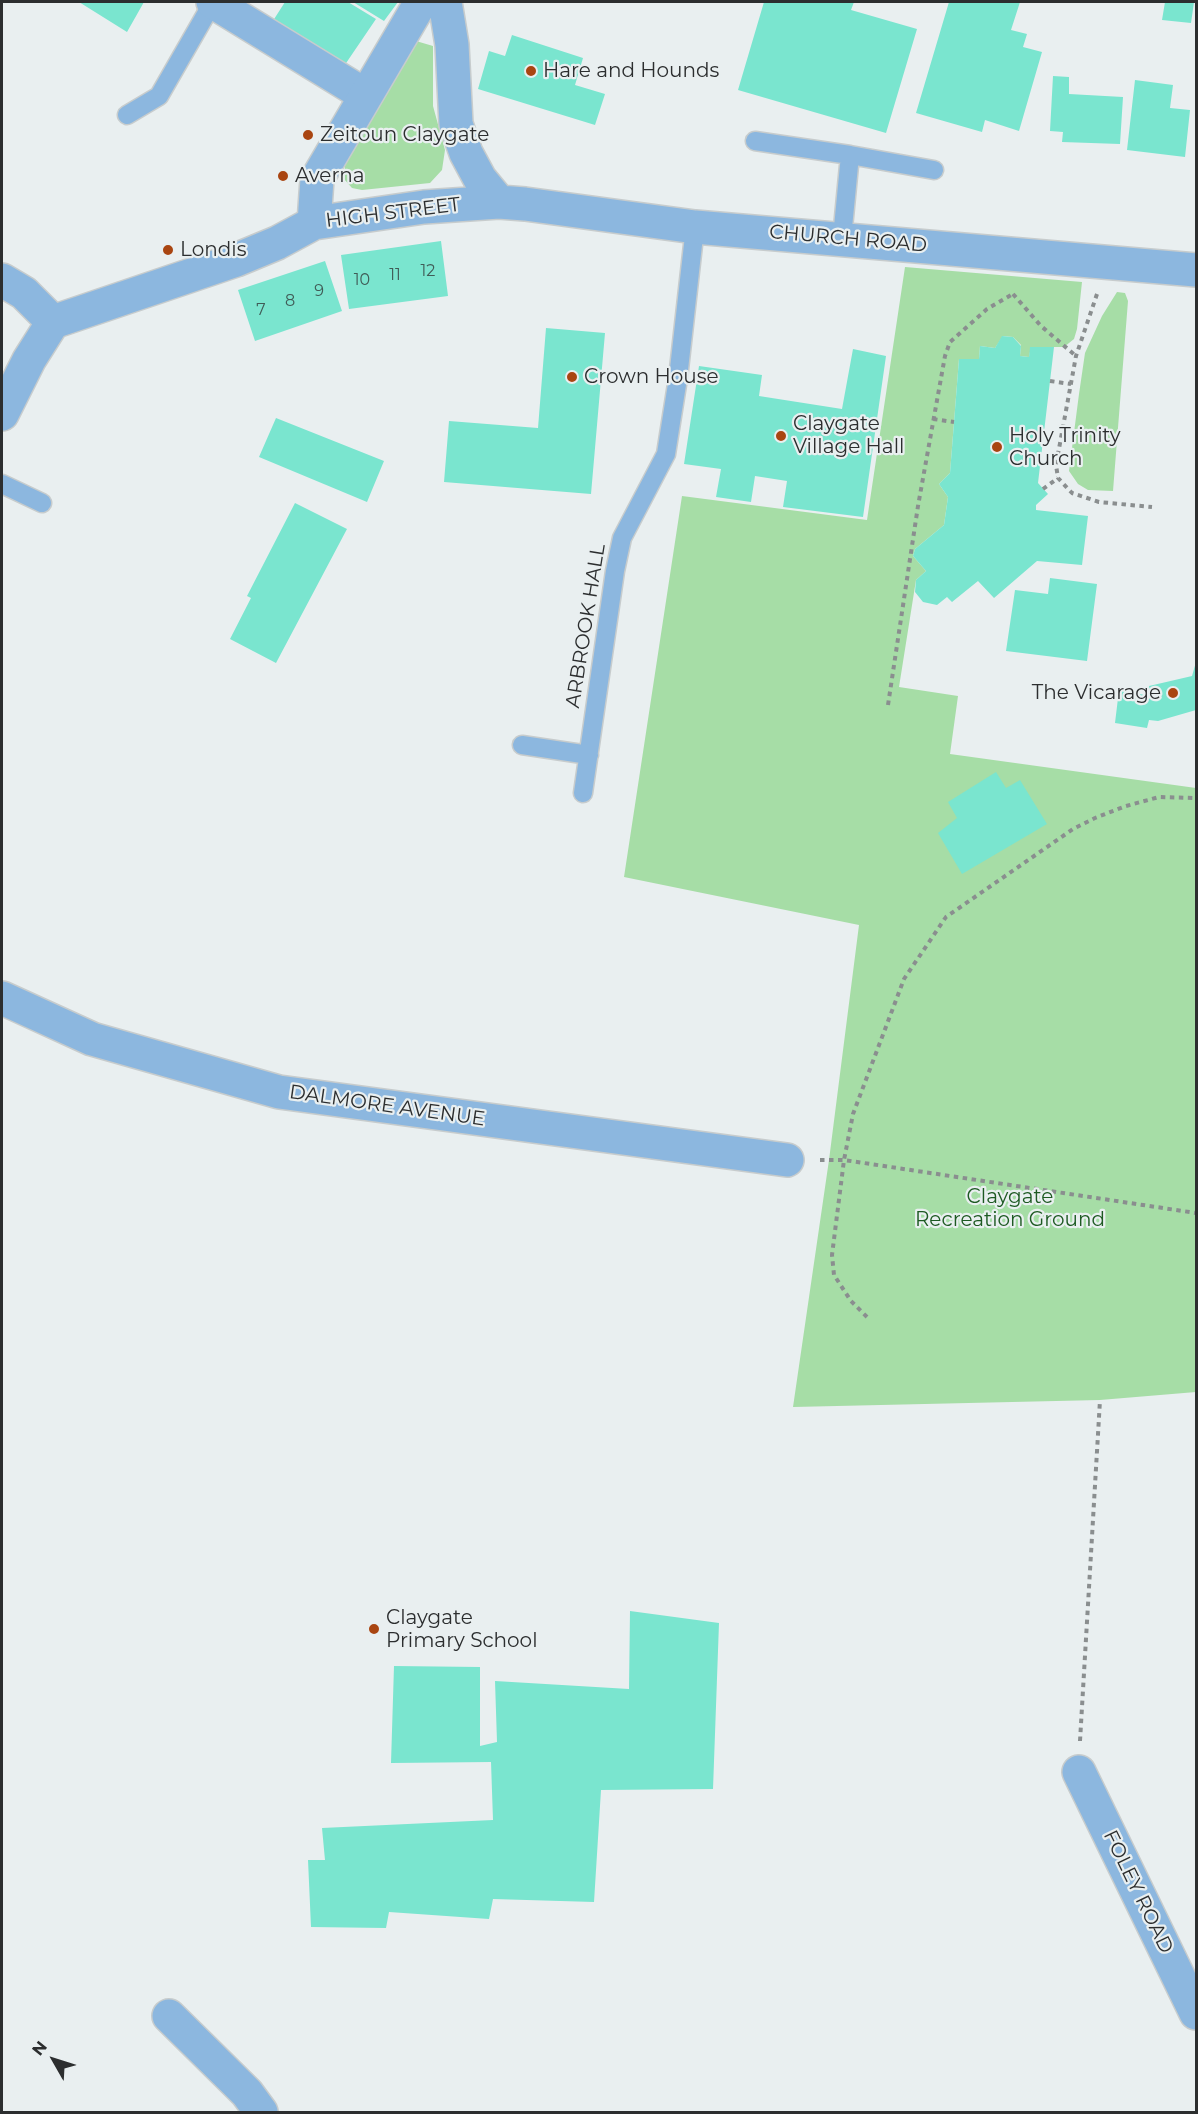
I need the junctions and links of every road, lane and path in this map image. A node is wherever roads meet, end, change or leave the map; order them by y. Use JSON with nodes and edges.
{"nodes":[{"id":1,"x":213,"y":2,"type":"edge"},
{"id":2,"x":421,"y":2,"type":"edge"},
{"id":3,"x":445,"y":2,"type":"edge"},
{"id":4,"x":365,"y":95,"type":"junction"},
{"id":5,"x":127,"y":115,"type":"dead end"},
{"id":6,"x":755,"y":141,"type":"dead end"},
{"id":7,"x":850,"y":155,"type":"junction"},
{"id":8,"x":933,"y":170,"type":"dead end"},
{"id":9,"x":499,"y":202,"type":"junction"},
{"id":10,"x":314,"y":223,"type":"junction"},
{"id":11,"x":695,"y":227,"type":"junction"},
{"id":12,"x":842,"y":238,"type":"junction"},
{"id":13,"x":1104,"y":261,"type":"junction"},
{"id":14,"x":1197,"y":270,"type":"edge"},
{"id":15,"x":2,"y":280,"type":"edge"},
{"id":16,"x":53,"y":322,"type":"junction"},
{"id":17,"x":1076,"y":356,"type":"junction"},
{"id":18,"x":1050,"y":381,"type":"dead end"},
{"id":19,"x":1071,"y":384,"type":"junction"},
{"id":20,"x":2,"y":414,"type":"edge"},
{"id":21,"x":933,"y":419,"type":"junction"},
{"id":22,"x":954,"y":422,"type":"dead end"},
{"id":23,"x":1058,"y":478,"type":"junction"},
{"id":24,"x":2,"y":484,"type":"edge"},
{"id":25,"x":1043,"y":489,"type":"dead end"},
{"id":26,"x":42,"y":503,"type":"dead end"},
{"id":27,"x":1152,"y":507,"type":"dead end"},
{"id":28,"x":888,"y":705,"type":"dead end"},
{"id":29,"x":522,"y":745,"type":"dead end"},
{"id":30,"x":590,"y":755,"type":"junction"},
{"id":31,"x":583,"y":793,"type":"dead end"},
{"id":32,"x":1197,"y":798,"type":"edge"},
{"id":33,"x":2,"y":998,"type":"edge"},
{"id":34,"x":787,"y":1160,"type":"dead end"},
{"id":35,"x":829,"y":1160,"type":"dead end"},
{"id":36,"x":844,"y":1160,"type":"junction"},
{"id":37,"x":1197,"y":1213,"type":"edge"},
{"id":38,"x":867,"y":1317,"type":"dead end"},
{"id":39,"x":1100,"y":1400,"type":"dead end"},
{"id":40,"x":1078,"y":1772,"type":"joint"},
{"id":41,"x":1197,"y":2013,"type":"edge"},
{"id":42,"x":169,"y":2016,"type":"dead end"},
{"id":43,"x":261,"y":2112,"type":"edge"}],
"edges":[{"from":1,"to":4,"type":"street"},
{"from":1,"to":5,"type":"lane"},
{"from":2,"to":4,"type":"street"},
{"from":3,"to":9,"type":"street"},
{"from":4,"to":10,"type":"street"},
{"from":6,"to":7,"type":"lane"},
{"from":7,"to":8,"type":"lane"},
{"from":7,"to":12,"type":"lane"},
{"from":9,"to":10,"type":"street","name":"HIGH STREET"},
{"from":9,"to":11,"type":"street","name":"CHURCH ROAD"},
{"from":10,"to":16,"type":"street","name":"HIGH STREET"},
{"from":11,"to":12,"type":"street","name":"CHURCH ROAD"},
{"from":11,"to":30,"type":"lane","name":"ARBROOK HALL"},
{"from":12,"to":13,"type":"street","name":"CHURCH ROAD"},
{"from":13,"to":14,"type":"street","name":"CHURCH ROAD"},
{"from":13,"to":17,"type":"path"},
{"from":15,"to":16,"type":"street"},
{"from":16,"to":20,"type":"street"},
{"from":17,"to":19,"type":"path"},
{"from":17,"to":21,"type":"path"},
{"from":18,"to":19,"type":"path"},
{"from":19,"to":23,"type":"path"},
{"from":21,"to":22,"type":"path"},
{"from":21,"to":28,"type":"path"},
{"from":23,"to":25,"type":"path"},
{"from":23,"to":27,"type":"path"},
{"from":24,"to":26,"type":"lane"},
{"from":29,"to":30,"type":"lane"},
{"from":30,"to":31,"type":"lane","name":"ARBROOK HALL"},
{"from":32,"to":36,"type":"path"},
{"from":33,"to":34,"type":"street","name":"DALMORE AVENUE"},
{"from":35,"to":36,"type":"path"},
{"from":36,"to":37,"type":"path"},
{"from":36,"to":38,"type":"path"},
{"from":39,"to":40,"type":"path"},
{"from":40,"to":41,"type":"street","name":"FOLEY ROAD"},
{"from":42,"to":43,"type":"street"}]}
